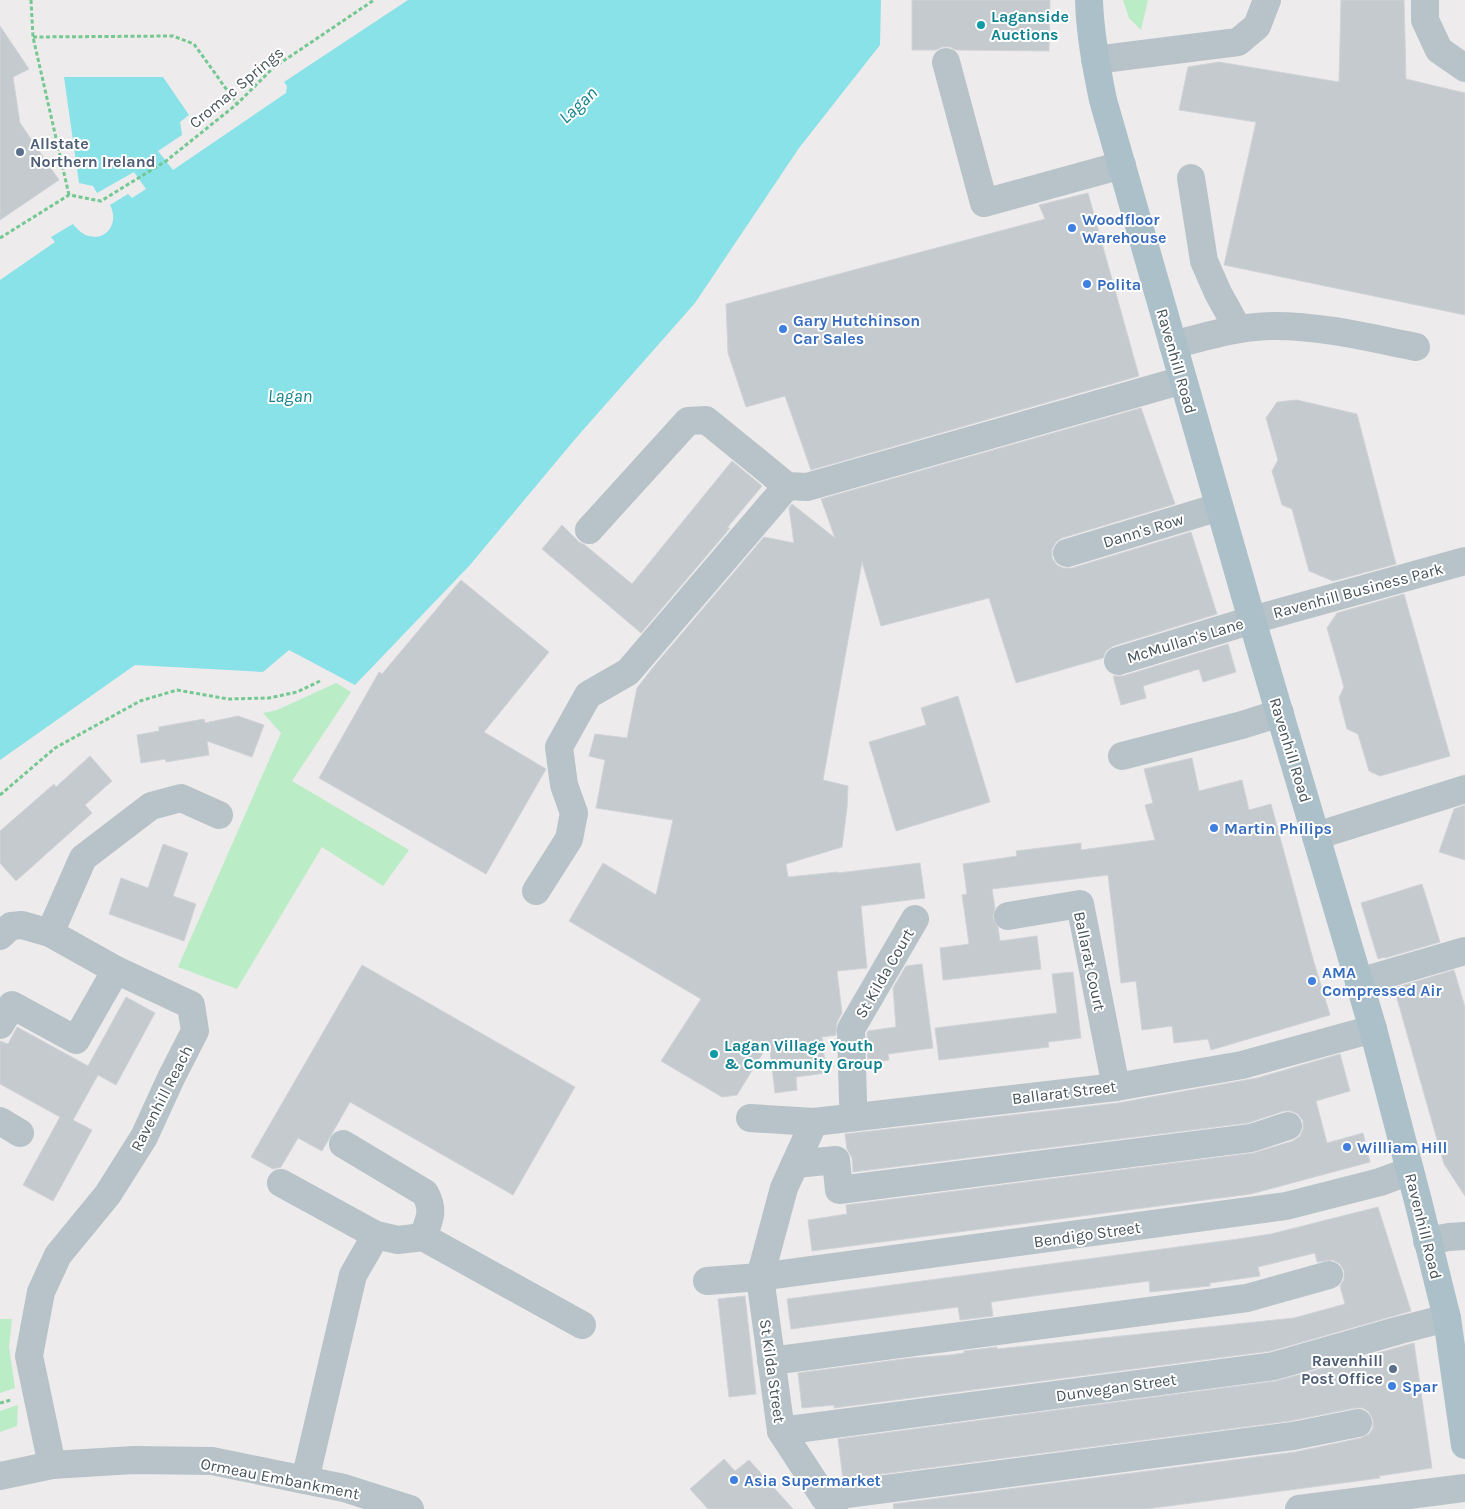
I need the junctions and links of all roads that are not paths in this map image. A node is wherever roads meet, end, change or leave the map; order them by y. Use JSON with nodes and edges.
{"nodes":[{"id":1,"x":1089,"y":0,"type":"edge"},
{"id":2,"x":1267,"y":0,"type":"edge"},
{"id":3,"x":1425,"y":0,"type":"edge"},
{"id":4,"x":1095,"y":60,"type":"junction"},
{"id":5,"x":946,"y":62,"type":"dead end"},
{"id":6,"x":1465,"y":68,"type":"edge"},
{"id":7,"x":1122,"y":165,"type":"junction"},
{"id":8,"x":1191,"y":178,"type":"dead end"},
{"id":9,"x":1238,"y":329,"type":"junction"},
{"id":10,"x":1173,"y":345,"type":"junction"},
{"id":11,"x":1416,"y":347,"type":"dead end"},
{"id":12,"x":1183,"y":380,"type":"junction"},
{"id":13,"x":787,"y":486,"type":"junction"},
{"id":14,"x":1219,"y":507,"type":"junction"},
{"id":15,"x":589,"y":530,"type":"dead end"},
{"id":16,"x":1067,"y":553,"type":"dead end"},
{"id":17,"x":1465,"y":561,"type":"edge"},
{"id":18,"x":1252,"y":620,"type":"junction"},
{"id":19,"x":1118,"y":660,"type":"dead end"},
{"id":20,"x":1280,"y":713,"type":"junction"},
{"id":21,"x":1122,"y":756,"type":"dead end"},
{"id":22,"x":1465,"y":789,"type":"edge"},
{"id":23,"x":219,"y":815,"type":"dead end"},
{"id":24,"x":1316,"y":836,"type":"junction"},
{"id":25,"x":536,"y":891,"type":"dead end"},
{"id":26,"x":1008,"y":916,"type":"dead end"},
{"id":27,"x":915,"y":919,"type":"dead end"},
{"id":28,"x":50,"y":933,"type":"junction"},
{"id":29,"x":0,"y":936,"type":"edge"},
{"id":30,"x":1465,"y":951,"type":"edge"},
{"id":31,"x":116,"y":970,"type":"junction"},
{"id":32,"x":1359,"y":982,"type":"junction"},
{"id":33,"x":0,"y":1024,"type":"edge"},
{"id":34,"x":1373,"y":1029,"type":"junction"},
{"id":35,"x":1116,"y":1086,"type":"junction"},
{"id":36,"x":855,"y":1116,"type":"junction"},
{"id":37,"x":750,"y":1118,"type":"dead end"},
{"id":38,"x":814,"y":1122,"type":"junction"},
{"id":39,"x":1288,"y":1126,"type":"dead end"},
{"id":40,"x":343,"y":1144,"type":"dead end"},
{"id":41,"x":796,"y":1164,"type":"junction"},
{"id":42,"x":1410,"y":1171,"type":"junction"},
{"id":43,"x":281,"y":1183,"type":"dead end"},
{"id":44,"x":376,"y":1235,"type":"junction"},
{"id":45,"x":1465,"y":1236,"type":"edge"},
{"id":46,"x":423,"y":1237,"type":"junction"},
{"id":47,"x":1427,"y":1241,"type":"junction"},
{"id":48,"x":1329,"y":1275,"type":"dead end"},
{"id":49,"x":760,"y":1277,"type":"junction"},
{"id":50,"x":707,"y":1281,"type":"dead end"},
{"id":51,"x":1447,"y":1318,"type":"junction"},
{"id":52,"x":582,"y":1325,"type":"dead end"},
{"id":53,"x":771,"y":1361,"type":"junction"},
{"id":54,"x":1461,"y":1388,"type":"edge"},
{"id":55,"x":1358,"y":1423,"type":"dead end"},
{"id":56,"x":781,"y":1431,"type":"junction"},
{"id":57,"x":1465,"y":1445,"type":"edge"},
{"id":58,"x":52,"y":1465,"type":"junction"},
{"id":59,"x":0,"y":1476,"type":"edge"},
{"id":60,"x":305,"y":1480,"type":"junction"},
{"id":61,"x":1465,"y":1488,"type":"edge"},
{"id":62,"x":829,"y":1503,"type":"edge"},
{"id":63,"x":1380,"y":1504,"type":"edge"},
{"id":64,"x":410,"y":1509,"type":"edge"},
{"id":65,"x":1299,"y":1509,"type":"edge"}],
"edges":[{"from":1,"to":4,"type":"main road","name":"Ravenhill Road"},
{"from":2,"to":4,"type":"street"},
{"from":3,"to":6,"type":"street"},
{"from":4,"to":7,"type":"main road","name":"Ravenhill Road"},
{"from":5,"to":7,"type":"street"},
{"from":7,"to":10,"type":"main road","name":"Ravenhill Road"},
{"from":8,"to":9,"type":"street"},
{"from":9,"to":10,"type":"street"},
{"from":9,"to":11,"type":"street"},
{"from":10,"to":12,"type":"main road","name":"Ravenhill Road"},
{"from":12,"to":13,"type":"street"},
{"from":12,"to":14,"type":"main road","name":"Ravenhill Road"},
{"from":13,"to":15,"type":"street"},
{"from":13,"to":25,"type":"street"},
{"from":14,"to":16,"type":"street","name":"Dann's Row"},
{"from":14,"to":18,"type":"main road","name":"Ravenhill Road"},
{"from":17,"to":18,"type":"street","name":"Ravenhill Business Park"},
{"from":18,"to":19,"type":"street","name":"McMullan's Lane"},
{"from":18,"to":20,"type":"main road","name":"Ravenhill Road"},
{"from":20,"to":21,"type":"street"},
{"from":20,"to":24,"type":"main road","name":"Ravenhill Road"},
{"from":22,"to":24,"type":"street"},
{"from":23,"to":28,"type":"street"},
{"from":24,"to":32,"type":"main road","name":"Ravenhill Road"},
{"from":26,"to":35,"type":"street","name":"Ballarat Court"},
{"from":27,"to":36,"type":"street","name":"St Kilda Court"},
{"from":28,"to":29,"type":"street","name":"Ravenhill Reach"},
{"from":28,"to":31,"type":"street","name":"Ravenhill Reach"},
{"from":30,"to":32,"type":"street"},
{"from":31,"to":33,"type":"street"},
{"from":31,"to":58,"type":"street","name":"Ravenhill Reach"},
{"from":32,"to":34,"type":"main road","name":"Ravenhill Road"},
{"from":34,"to":35,"type":"street","name":"Ballarat Street"},
{"from":34,"to":42,"type":"main road","name":"Ravenhill Road"},
{"from":35,"to":36,"type":"street","name":"Ballarat Street"},
{"from":36,"to":38,"type":"street","name":"Ballarat Street"},
{"from":37,"to":38,"type":"street","name":"Ballarat Street"},
{"from":38,"to":41,"type":"street"},
{"from":39,"to":41,"type":"street"},
{"from":40,"to":46,"type":"street"},
{"from":41,"to":49,"type":"street"},
{"from":42,"to":47,"type":"main road","name":"Ravenhill Road"},
{"from":42,"to":49,"type":"street","name":"Bendigo Street"},
{"from":43,"to":44,"type":"street"},
{"from":44,"to":46,"type":"street"},
{"from":44,"to":60,"type":"street"},
{"from":45,"to":47,"type":"street"},
{"from":46,"to":52,"type":"street"},
{"from":47,"to":51,"type":"main road","name":"Ravenhill Road"},
{"from":48,"to":53,"type":"street"},
{"from":49,"to":50,"type":"street","name":"Bendigo Street"},
{"from":49,"to":53,"type":"street","name":"St Kilda Street"},
{"from":51,"to":54,"type":"main road","name":"Ravenhill Road"},
{"from":51,"to":56,"type":"street","name":"Dunvegan Street"},
{"from":53,"to":56,"type":"street","name":"St Kilda Street"},
{"from":54,"to":57,"type":"main road","name":"Ravenhill Road"},
{"from":55,"to":62,"type":"street"},
{"from":56,"to":62,"type":"street","name":"St Kilda Street"},
{"from":58,"to":59,"type":"street","name":"Ormeau Embankment"},
{"from":58,"to":60,"type":"street","name":"Ormeau Embankment"},
{"from":60,"to":64,"type":"street","name":"Ormeau Embankment"},
{"from":61,"to":63,"type":"street"},
{"from":63,"to":65,"type":"street"}]}
